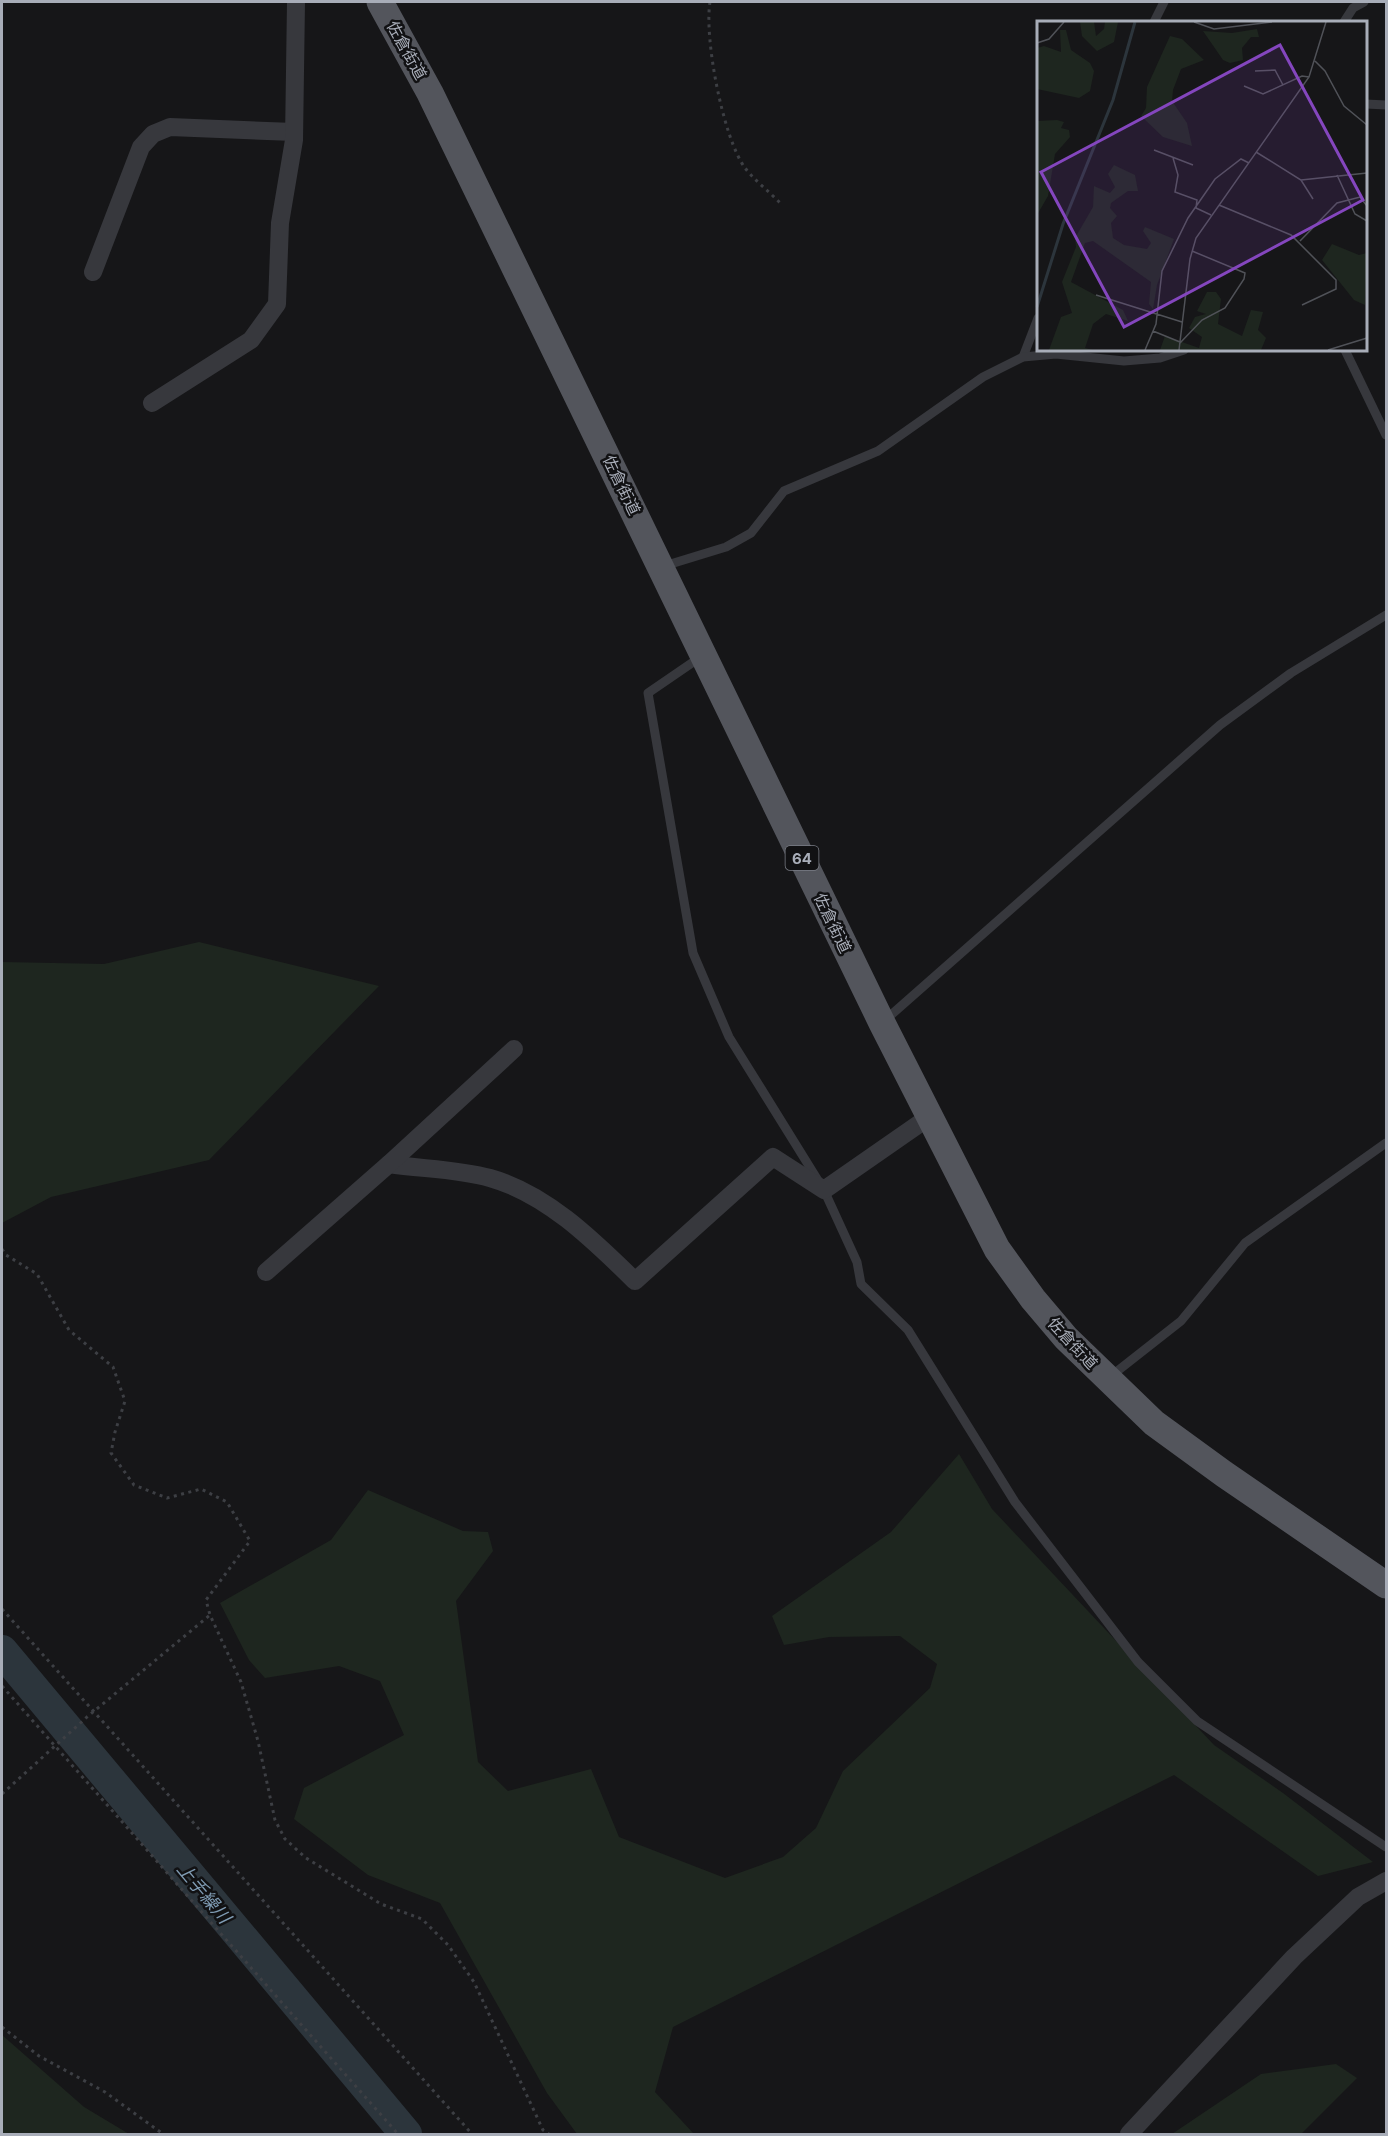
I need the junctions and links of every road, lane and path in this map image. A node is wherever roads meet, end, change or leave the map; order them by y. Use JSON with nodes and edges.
{"nodes":[{"id":1,"x":296,"y":2,"type":"edge"},
{"id":2,"x":380,"y":2,"type":"edge"},
{"id":3,"x":710,"y":2,"type":"edge"},
{"id":4,"x":1164,"y":2,"type":"edge"},
{"id":5,"x":1364,"y":2,"type":"edge"},
{"id":6,"x":1154,"y":21,"type":"edge"},
{"id":7,"x":1345,"y":21,"type":"edge"},
{"id":8,"x":1367,"y":104,"type":"edge"},
{"id":9,"x":1386,"y":105,"type":"edge"},
{"id":10,"x":294,"y":132,"type":"junction"},
{"id":11,"x":781,"y":204,"type":"dead end"},
{"id":12,"x":93,"y":272,"type":"dead end"},
{"id":13,"x":1037,"y":321,"type":"edge"},
{"id":14,"x":1181,"y":351,"type":"edge"},
{"id":15,"x":1344,"y":351,"type":"edge"},
{"id":16,"x":1023,"y":357,"type":"junction"},
{"id":17,"x":152,"y":403,"type":"dead end"},
{"id":18,"x":1386,"y":435,"type":"edge"},
{"id":19,"x":662,"y":567,"type":"junction"},
{"id":20,"x":1386,"y":615,"type":"edge"},
{"id":21,"x":704,"y":655,"type":"junction"},
{"id":22,"x":882,"y":1023,"type":"junction"},
{"id":23,"x":514,"y":1049,"type":"dead end"},
{"id":24,"x":929,"y":1117,"type":"junction"},
{"id":25,"x":1386,"y":1143,"type":"edge"},
{"id":26,"x":389,"y":1164,"type":"junction"},
{"id":27,"x":824,"y":1190,"type":"junction"},
{"id":28,"x":2,"y":1249,"type":"edge"},
{"id":29,"x":266,"y":1272,"type":"dead end"},
{"id":30,"x":1107,"y":1380,"type":"junction"},
{"id":31,"x":1386,"y":1585,"type":"edge"},
{"id":32,"x":2,"y":1609,"type":"edge"},
{"id":33,"x":210,"y":1615,"type":"junction"},
{"id":34,"x":2,"y":1686,"type":"edge"},
{"id":35,"x":93,"y":1713,"type":"junction"},
{"id":36,"x":55,"y":1746,"type":"junction"},
{"id":37,"x":2,"y":1794,"type":"edge"},
{"id":38,"x":1386,"y":1847,"type":"edge"},
{"id":39,"x":1386,"y":1881,"type":"edge"},
{"id":40,"x":2,"y":2027,"type":"edge"},
{"id":41,"x":163,"y":2134,"type":"edge"},
{"id":42,"x":398,"y":2134,"type":"edge"},
{"id":43,"x":472,"y":2134,"type":"edge"},
{"id":44,"x":549,"y":2134,"type":"edge"},
{"id":45,"x":1129,"y":2134,"type":"edge"}],
"edges":[{"from":1,"to":10,"type":"street"},
{"from":2,"to":19,"type":"main road","name":"佐倉街道","number":"64"},
{"from":3,"to":11,"type":"path"},
{"from":4,"to":6,"type":"lane"},
{"from":5,"to":7,"type":"lane"},
{"from":8,"to":9,"type":"lane"},
{"from":10,"to":12,"type":"street"},
{"from":10,"to":17,"type":"street"},
{"from":13,"to":16,"type":"lane"},
{"from":14,"to":16,"type":"lane"},
{"from":15,"to":18,"type":"lane"},
{"from":16,"to":19,"type":"lane"},
{"from":19,"to":21,"type":"main road","name":"佐倉街道","number":"64"},
{"from":20,"to":22,"type":"lane"},
{"from":21,"to":22,"type":"main road","name":"佐倉街道","number":"64"},
{"from":21,"to":27,"type":"lane"},
{"from":22,"to":24,"type":"main road","name":"佐倉街道","number":"64"},
{"from":23,"to":26,"type":"street"},
{"from":24,"to":27,"type":"street"},
{"from":24,"to":30,"type":"main road","name":"佐倉街道","number":"64"},
{"from":25,"to":30,"type":"lane"},
{"from":26,"to":27,"type":"street"},
{"from":26,"to":29,"type":"street"},
{"from":27,"to":38,"type":"lane"},
{"from":28,"to":33,"type":"path"},
{"from":30,"to":31,"type":"main road","name":"佐倉街道","number":"64"},
{"from":32,"to":35,"type":"path"},
{"from":33,"to":35,"type":"path"},
{"from":33,"to":44,"type":"path"},
{"from":34,"to":36,"type":"path"},
{"from":35,"to":36,"type":"path"},
{"from":35,"to":43,"type":"path"},
{"from":36,"to":37,"type":"path"},
{"from":36,"to":42,"type":"path"},
{"from":39,"to":45,"type":"street"},
{"from":40,"to":41,"type":"path"}]}
